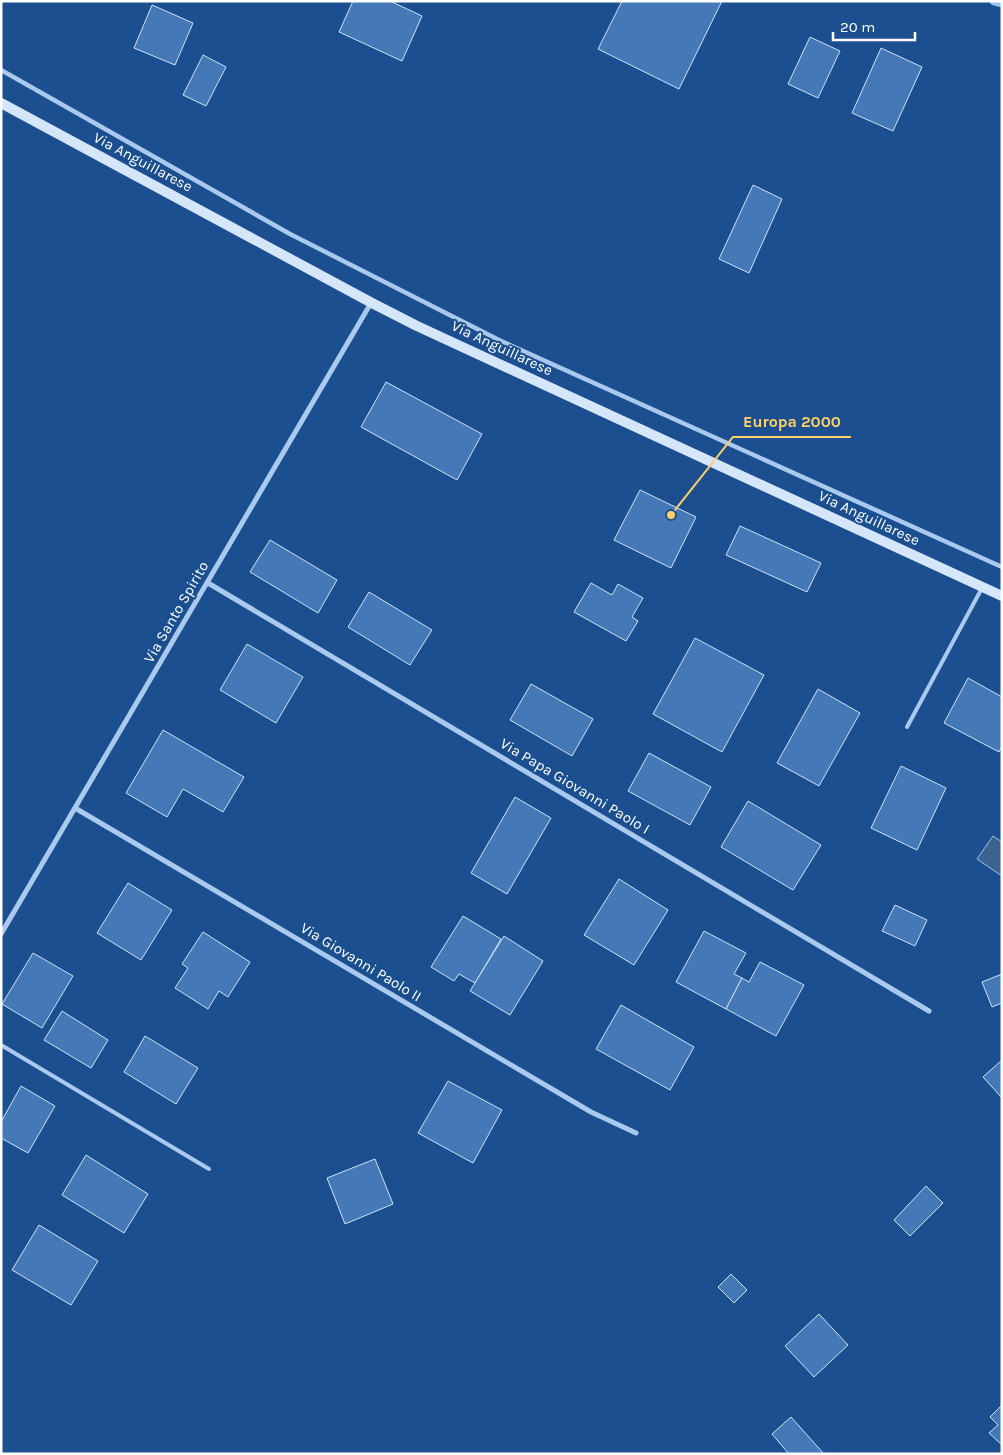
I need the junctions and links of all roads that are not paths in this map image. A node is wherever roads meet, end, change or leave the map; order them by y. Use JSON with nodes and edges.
{"nodes":[{"id":1,"x":1,"y":70,"type":"edge"},
{"id":2,"x":1,"y":103,"type":"edge"},
{"id":3,"x":372,"y":303,"type":"junction"},
{"id":4,"x":1002,"y":567,"type":"edge"},
{"id":5,"x":208,"y":583,"type":"junction"},
{"id":6,"x":982,"y":588,"type":"junction"},
{"id":7,"x":1002,"y":596,"type":"edge"},
{"id":8,"x":907,"y":727,"type":"dead end"},
{"id":9,"x":75,"y":808,"type":"junction"},
{"id":10,"x":1,"y":934,"type":"edge"},
{"id":11,"x":929,"y":1011,"type":"dead end"},
{"id":12,"x":1,"y":1045,"type":"edge"},
{"id":13,"x":636,"y":1133,"type":"dead end"},
{"id":14,"x":209,"y":1169,"type":"dead end"}],
"edges":[{"from":1,"to":4,"type":"street"},
{"from":2,"to":3,"type":"main road","name":"Via Anguillarese"},
{"from":3,"to":5,"type":"street","name":"Via Santo Spirito"},
{"from":3,"to":6,"type":"main road","name":"Via Anguillarese"},
{"from":5,"to":9,"type":"street","name":"Via Santo Spirito"},
{"from":5,"to":11,"type":"street","name":"Via Papa Giovanni Paolo I"},
{"from":6,"to":7,"type":"main road","name":"Via Anguillarese"},
{"from":6,"to":8,"type":"lane"},
{"from":9,"to":10,"type":"street","name":"Via Santo Spirito"},
{"from":9,"to":13,"type":"street","name":"Via Giovanni Paolo II"},
{"from":12,"to":14,"type":"lane"}]}
